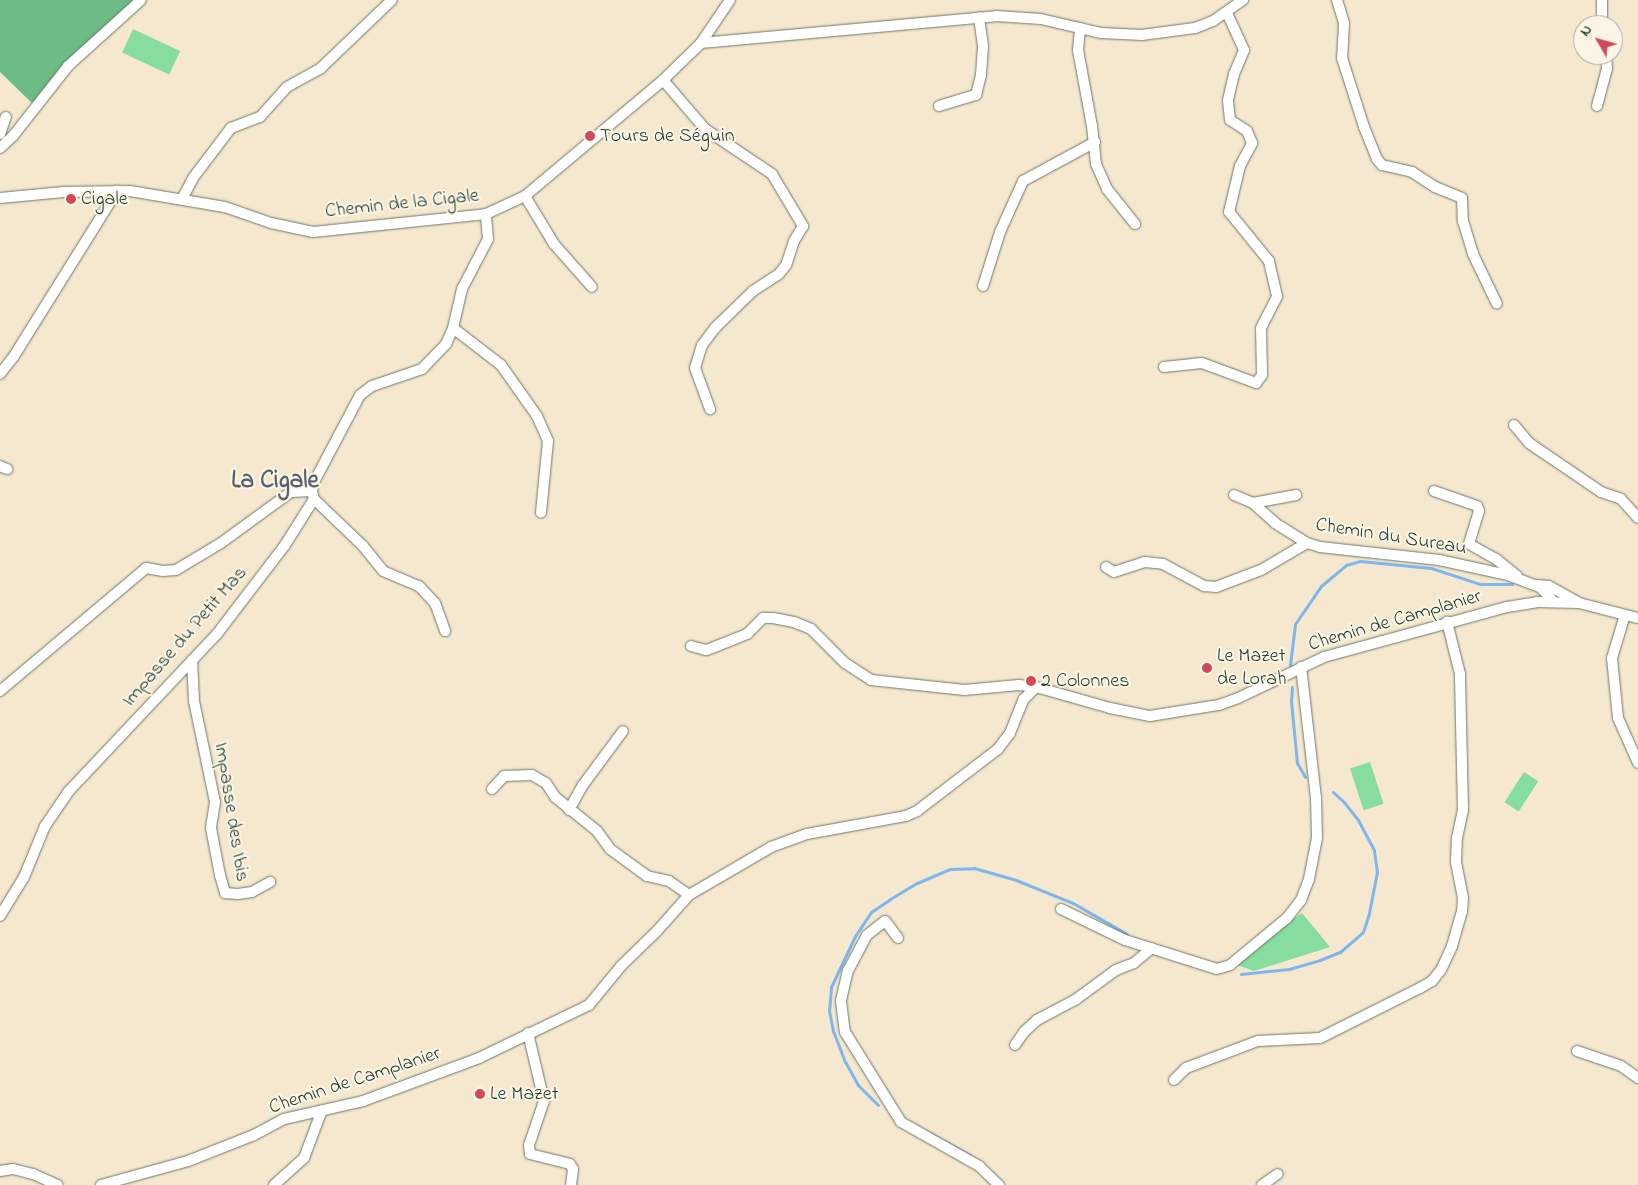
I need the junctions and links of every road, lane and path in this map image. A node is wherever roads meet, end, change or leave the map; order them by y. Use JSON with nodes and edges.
{"nodes":[{"id":1,"x":141,"y":0,"type":"edge"},
{"id":2,"x":392,"y":0,"type":"edge"},
{"id":3,"x":730,"y":0,"type":"edge"},
{"id":4,"x":1243,"y":0,"type":"edge"},
{"id":5,"x":1337,"y":0,"type":"edge"},
{"id":6,"x":1602,"y":0,"type":"edge"},
{"id":7,"x":1227,"y":13,"type":"junction"},
{"id":8,"x":1602,"y":15,"type":"edge"},
{"id":9,"x":979,"y":17,"type":"junction"},
{"id":10,"x":1080,"y":28,"type":"junction"},
{"id":11,"x":701,"y":43,"type":"junction"},
{"id":12,"x":1607,"y":65,"type":"edge"},
{"id":13,"x":662,"y":80,"type":"junction"},
{"id":14,"x":939,"y":106,"type":"dead end"},
{"id":15,"x":1597,"y":106,"type":"dead end"},
{"id":16,"x":6,"y":117,"type":"dead end"},
{"id":17,"x":0,"y":134,"type":"edge"},
{"id":18,"x":1095,"y":142,"type":"junction"},
{"id":19,"x":0,"y":148,"type":"edge"},
{"id":20,"x":117,"y":190,"type":"junction"},
{"id":21,"x":524,"y":196,"type":"junction"},
{"id":22,"x":0,"y":198,"type":"edge"},
{"id":23,"x":182,"y":199,"type":"junction"},
{"id":24,"x":486,"y":214,"type":"junction"},
{"id":25,"x":1135,"y":224,"type":"dead end"},
{"id":26,"x":983,"y":286,"type":"dead end"},
{"id":27,"x":592,"y":287,"type":"dead end"},
{"id":28,"x":1497,"y":304,"type":"dead end"},
{"id":29,"x":454,"y":328,"type":"junction"},
{"id":30,"x":1164,"y":368,"type":"dead end"},
{"id":31,"x":0,"y":374,"type":"edge"},
{"id":32,"x":710,"y":409,"type":"dead end"},
{"id":33,"x":1514,"y":425,"type":"dead end"},
{"id":34,"x":1434,"y":491,"type":"dead end"},
{"id":35,"x":313,"y":495,"type":"junction"},
{"id":36,"x":1234,"y":495,"type":"dead end"},
{"id":37,"x":1296,"y":495,"type":"dead end"},
{"id":38,"x":1253,"y":503,"type":"junction"},
{"id":39,"x":541,"y":513,"type":"dead end"},
{"id":40,"x":1638,"y":518,"type":"edge"},
{"id":41,"x":1307,"y":542,"type":"junction"},
{"id":42,"x":1106,"y":567,"type":"dead end"},
{"id":43,"x":1528,"y":583,"type":"junction"},
{"id":44,"x":1553,"y":601,"type":"junction"},
{"id":45,"x":1537,"y":602,"type":"junction"},
{"id":46,"x":1579,"y":602,"type":"junction"},
{"id":47,"x":1625,"y":615,"type":"junction"},
{"id":48,"x":1638,"y":618,"type":"edge"},
{"id":49,"x":1448,"y":622,"type":"junction"},
{"id":50,"x":445,"y":631,"type":"dead end"},
{"id":51,"x":691,"y":646,"type":"dead end"},
{"id":52,"x":192,"y":660,"type":"junction"},
{"id":53,"x":1301,"y":667,"type":"junction"},
{"id":54,"x":1036,"y":687,"type":"junction"},
{"id":55,"x":0,"y":691,"type":"edge"},
{"id":56,"x":623,"y":731,"type":"dead end"},
{"id":57,"x":1638,"y":763,"type":"edge"},
{"id":58,"x":492,"y":790,"type":"dead end"},
{"id":59,"x":569,"y":810,"type":"junction"},
{"id":60,"x":270,"y":882,"type":"dead end"},
{"id":61,"x":689,"y":895,"type":"junction"},
{"id":62,"x":1061,"y":909,"type":"dead end"},
{"id":63,"x":0,"y":916,"type":"edge"},
{"id":64,"x":898,"y":938,"type":"dead end"},
{"id":65,"x":1152,"y":948,"type":"junction"},
{"id":66,"x":528,"y":1033,"type":"junction"},
{"id":67,"x":1015,"y":1045,"type":"dead end"},
{"id":68,"x":1578,"y":1051,"type":"dead end"},
{"id":69,"x":1638,"y":1078,"type":"edge"},
{"id":70,"x":1174,"y":1080,"type":"dead end"},
{"id":71,"x":322,"y":1110,"type":"junction"},
{"id":72,"x":0,"y":1171,"type":"edge"},
{"id":73,"x":1278,"y":1174,"type":"dead end"},
{"id":74,"x":58,"y":1185,"type":"edge"},
{"id":75,"x":101,"y":1185,"type":"edge"},
{"id":76,"x":274,"y":1185,"type":"edge"},
{"id":77,"x":570,"y":1185,"type":"edge"},
{"id":78,"x":999,"y":1185,"type":"edge"},
{"id":79,"x":1262,"y":1185,"type":"edge"}],
"edges":[{"from":1,"to":19,"type":"street"},
{"from":2,"to":23,"type":"street"},
{"from":3,"to":11,"type":"street","name":"Chemin de la Cigale"},
{"from":4,"to":7,"type":"street"},
{"from":5,"to":28,"type":"street"},
{"from":6,"to":8,"type":"street"},
{"from":7,"to":10,"type":"street"},
{"from":7,"to":30,"type":"street"},
{"from":9,"to":10,"type":"street"},
{"from":9,"to":11,"type":"street"},
{"from":9,"to":14,"type":"street"},
{"from":10,"to":18,"type":"street"},
{"from":11,"to":13,"type":"street","name":"Chemin de la Cigale"},
{"from":12,"to":15,"type":"street"},
{"from":13,"to":21,"type":"street","name":"Chemin de la Cigale"},
{"from":13,"to":32,"type":"street"},
{"from":16,"to":17,"type":"street"},
{"from":18,"to":25,"type":"street"},
{"from":18,"to":26,"type":"street"},
{"from":20,"to":22,"type":"street","name":"Chemin de la Cigale"},
{"from":20,"to":23,"type":"street","name":"Chemin de la Cigale"},
{"from":20,"to":31,"type":"street"},
{"from":21,"to":24,"type":"street","name":"Chemin de la Cigale"},
{"from":21,"to":27,"type":"street"},
{"from":23,"to":24,"type":"street","name":"Chemin de la Cigale"},
{"from":24,"to":29,"type":"street","name":"Impasse du Petit Mas"},
{"from":29,"to":35,"type":"street","name":"Impasse du Petit Mas"},
{"from":29,"to":39,"type":"street"},
{"from":33,"to":40,"type":"street"},
{"from":34,"to":43,"type":"street"},
{"from":35,"to":50,"type":"street"},
{"from":35,"to":52,"type":"street","name":"Impasse du Petit Mas"},
{"from":35,"to":55,"type":"street"},
{"from":36,"to":38,"type":"street","name":"Chemin du Sureau"},
{"from":37,"to":38,"type":"street","name":"Chemin du Sureau"},
{"from":38,"to":41,"type":"street","name":"Chemin du Sureau"},
{"from":41,"to":42,"type":"street"},
{"from":41,"to":43,"type":"street","name":"Chemin du Sureau"},
{"from":43,"to":44,"type":"street","name":"Chemin du Sureau"},
{"from":43,"to":45,"type":"street"},
{"from":43,"to":46,"type":"street","name":"Chemin du Sureau"},
{"from":44,"to":45,"type":"street","name":"Chemin de Camplanier"},
{"from":44,"to":46,"type":"street","name":"Chemin de Camplanier"},
{"from":45,"to":49,"type":"street","name":"Chemin de Camplanier"},
{"from":46,"to":47,"type":"street","name":"Chemin de Camplanier"},
{"from":47,"to":48,"type":"street","name":"Chemin de Camplanier"},
{"from":47,"to":57,"type":"street"},
{"from":49,"to":53,"type":"street","name":"Chemin de Camplanier"},
{"from":49,"to":70,"type":"street"},
{"from":51,"to":54,"type":"street"},
{"from":52,"to":60,"type":"street","name":"Impasse des Ibis"},
{"from":52,"to":63,"type":"street","name":"Impasse du Petit Mas"},
{"from":53,"to":54,"type":"street","name":"Chemin de Camplanier"},
{"from":53,"to":65,"type":"street"},
{"from":54,"to":61,"type":"street","name":"Chemin de Camplanier"},
{"from":56,"to":59,"type":"street"},
{"from":58,"to":59,"type":"street"},
{"from":59,"to":61,"type":"street"},
{"from":61,"to":66,"type":"street","name":"Chemin de Camplanier"},
{"from":62,"to":65,"type":"street"},
{"from":64,"to":78,"type":"street"},
{"from":65,"to":67,"type":"street"},
{"from":66,"to":71,"type":"street","name":"Chemin de Camplanier"},
{"from":66,"to":77,"type":"street"},
{"from":68,"to":69,"type":"street"},
{"from":71,"to":75,"type":"street","name":"Chemin de Camplanier"},
{"from":71,"to":76,"type":"street"},
{"from":72,"to":74,"type":"street"},
{"from":73,"to":79,"type":"street"}]}
